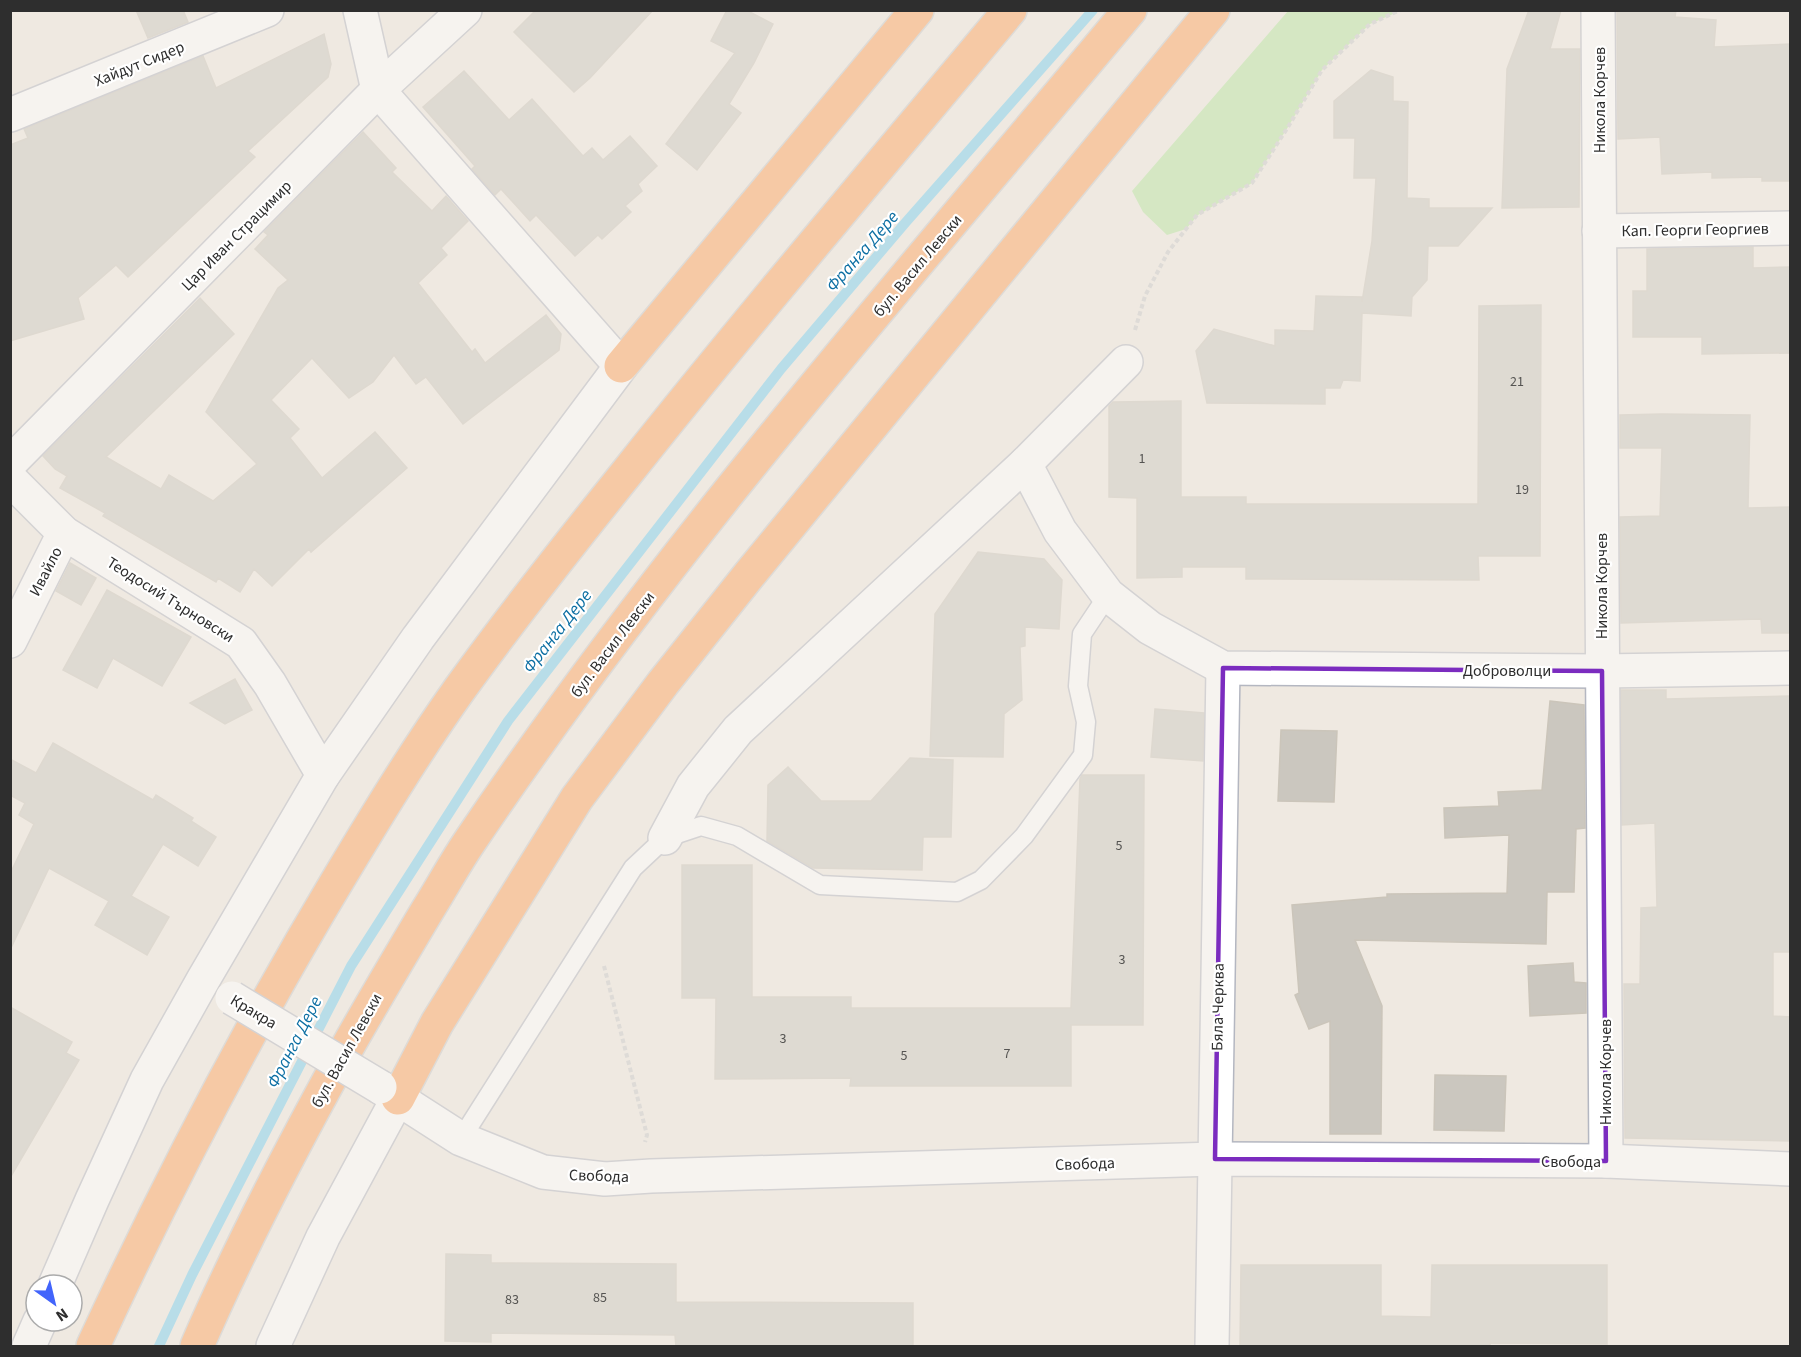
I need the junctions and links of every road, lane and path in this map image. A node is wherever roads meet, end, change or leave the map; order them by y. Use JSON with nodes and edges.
{"nodes":[{"id":1,"x":267,"y":10,"type":"edge"},
{"id":2,"x":360,"y":10,"type":"edge"},
{"id":3,"x":465,"y":10,"type":"edge"},
{"id":4,"x":917,"y":10,"type":"edge"},
{"id":5,"x":1010,"y":10,"type":"edge"},
{"id":6,"x":1130,"y":10,"type":"edge"},
{"id":7,"x":1213,"y":10,"type":"edge"},
{"id":8,"x":1400,"y":10,"type":"edge"},
{"id":9,"x":1598,"y":10,"type":"edge"},
{"id":10,"x":378,"y":90,"type":"junction"},
{"id":11,"x":10,"y":115,"type":"edge"},
{"id":12,"x":1791,"y":228,"type":"edge"},
{"id":13,"x":1599,"y":231,"type":"junction"},
{"id":14,"x":1126,"y":363,"type":"joint"},
{"id":15,"x":621,"y":366,"type":"junction"},
{"id":16,"x":10,"y":463,"type":"edge"},
{"id":17,"x":1025,"y":464,"type":"junction"},
{"id":18,"x":10,"y":479,"type":"edge"},
{"id":19,"x":64,"y":533,"type":"junction"},
{"id":20,"x":1108,"y":595,"type":"junction"},
{"id":21,"x":10,"y":641,"type":"edge"},
{"id":22,"x":1223,"y":668,"type":"junction"},
{"id":23,"x":1791,"y":668,"type":"edge"},
{"id":24,"x":1602,"y":671,"type":"junction"},
{"id":25,"x":323,"y":775,"type":"junction"},
{"id":26,"x":665,"y":838,"type":"junction"},
{"id":27,"x":603,"y":914,"type":"junction"},
{"id":28,"x":202,"y":980,"type":"junction"},
{"id":29,"x":389,"y":1093,"type":"junction"},
{"id":30,"x":461,"y":1139,"type":"junction"},
{"id":31,"x":1215,"y":1160,"type":"junction"},
{"id":32,"x":1606,"y":1161,"type":"junction"},
{"id":33,"x":1791,"y":1169,"type":"edge"},
{"id":34,"x":616,"y":1178,"type":"junction"},
{"id":35,"x":61,"y":1273,"type":"edge"},
{"id":36,"x":35,"y":1333,"type":"edge"},
{"id":37,"x":29,"y":1347,"type":"edge"},
{"id":38,"x":93,"y":1347,"type":"edge"},
{"id":39,"x":197,"y":1347,"type":"edge"},
{"id":40,"x":273,"y":1347,"type":"edge"},
{"id":41,"x":1212,"y":1347,"type":"edge"}],
"edges":[{"from":1,"to":11,"type":"street","name":"Хайдут Сидер"},
{"from":2,"to":10,"type":"street"},
{"from":3,"to":10,"type":"street","name":"Цар Иван Страцимир"},
{"from":4,"to":15,"type":"highway"},
{"from":5,"to":38,"type":"highway"},
{"from":6,"to":39,"type":"highway","name":"бул. Васил Левски"},
{"from":7,"to":29,"type":"highway"},
{"from":8,"to":14,"type":"path"},
{"from":9,"to":13,"type":"street","name":"Никола Корчев"},
{"from":10,"to":15,"type":"street"},
{"from":10,"to":16,"type":"street","name":"Цар Иван Страцимир"},
{"from":12,"to":13,"type":"street","name":"Кап. Георги Георгиев"},
{"from":13,"to":24,"type":"street","name":"Никола Корчев"},
{"from":14,"to":17,"type":"street"},
{"from":15,"to":25,"type":"street"},
{"from":17,"to":20,"type":"street"},
{"from":17,"to":26,"type":"street"},
{"from":18,"to":19,"type":"street","name":"Теодосий Търновски"},
{"from":19,"to":21,"type":"street","name":"Ивайло"},
{"from":19,"to":25,"type":"street","name":"Теодосий Търновски"},
{"from":20,"to":22,"type":"street"},
{"from":20,"to":26,"type":"lane"},
{"from":22,"to":24,"type":"street","name":"Доброволци"},
{"from":22,"to":31,"type":"street","name":"Бяла Черква"},
{"from":23,"to":24,"type":"street","name":"Доброволци"},
{"from":24,"to":32,"type":"street","name":"Никола Корчев"},
{"from":25,"to":28,"type":"street"},
{"from":26,"to":27,"type":"lane"},
{"from":27,"to":30,"type":"lane"},
{"from":27,"to":34,"type":"path"},
{"from":28,"to":29,"type":"street","name":"Кракра","bridge":true},
{"from":28,"to":35,"type":"street"},
{"from":29,"to":30,"type":"street","name":"Свобода"},
{"from":29,"to":40,"type":"street"},
{"from":30,"to":34,"type":"street","name":"Свобода"},
{"from":31,"to":32,"type":"street","name":"Свобода"},
{"from":31,"to":34,"type":"street","name":"Свобода"},
{"from":31,"to":41,"type":"street","name":"Бяла Черква"},
{"from":32,"to":33,"type":"street","name":"Свобода"},
{"from":36,"to":37,"type":"street"}]}
